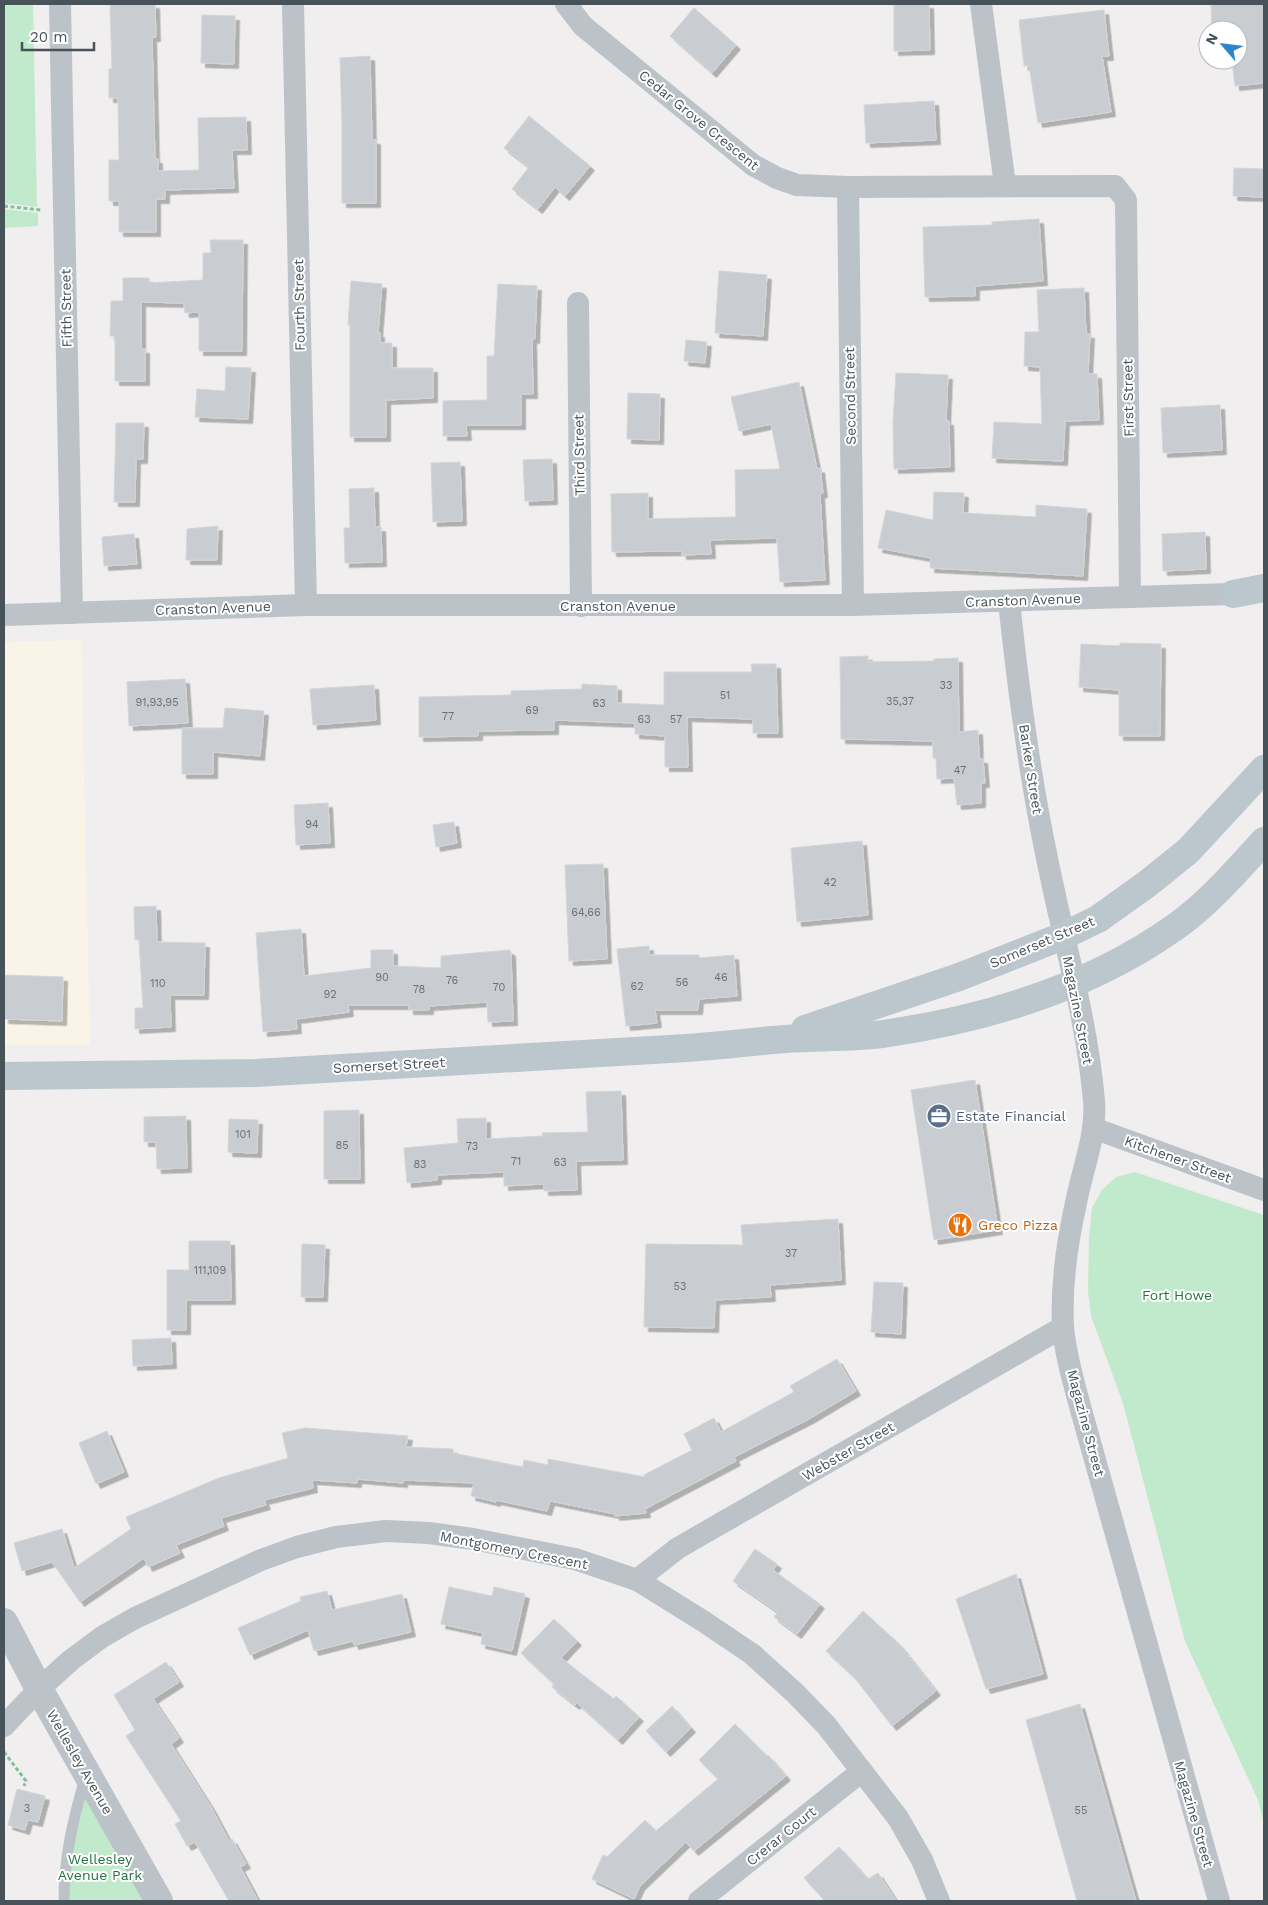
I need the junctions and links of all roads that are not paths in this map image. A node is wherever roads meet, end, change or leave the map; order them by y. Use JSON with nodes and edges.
{"nodes":[{"id":1,"x":60,"y":4,"type":"edge"},
{"id":2,"x":293,"y":4,"type":"edge"},
{"id":3,"x":566,"y":4,"type":"edge"},
{"id":4,"x":981,"y":4,"type":"edge"},
{"id":5,"x":1006,"y":185,"type":"junction"},
{"id":6,"x":848,"y":187,"type":"junction"},
{"id":7,"x":1126,"y":200,"type":"joint"},
{"id":8,"x":578,"y":304,"type":"dead end"},
{"id":9,"x":1264,"y":588,"type":"edge"},
{"id":10,"x":1233,"y":594,"type":"joint"},
{"id":11,"x":1130,"y":597,"type":"junction"},
{"id":12,"x":1010,"y":601,"type":"junction"},
{"id":13,"x":306,"y":605,"type":"junction"},
{"id":14,"x":853,"y":605,"type":"junction"},
{"id":15,"x":581,"y":606,"type":"junction"},
{"id":16,"x":72,"y":613,"type":"junction"},
{"id":17,"x":4,"y":615,"type":"edge"},
{"id":18,"x":1264,"y":769,"type":"edge"},
{"id":19,"x":1264,"y":841,"type":"edge"},
{"id":20,"x":1063,"y":936,"type":"junction"},
{"id":21,"x":1074,"y":984,"type":"junction"},
{"id":22,"x":773,"y":1040,"type":"junction"},
{"id":23,"x":4,"y":1076,"type":"edge"},
{"id":24,"x":1093,"y":1128,"type":"junction"},
{"id":25,"x":1264,"y":1190,"type":"edge"},
{"id":26,"x":1064,"y":1327,"type":"junction"},
{"id":27,"x":637,"y":1580,"type":"junction"},
{"id":28,"x":4,"y":1622,"type":"edge"},
{"id":29,"x":39,"y":1689,"type":"junction"},
{"id":30,"x":4,"y":1726,"type":"edge"},
{"id":31,"x":862,"y":1770,"type":"junction"},
{"id":32,"x":87,"y":1773,"type":"junction"},
{"id":33,"x":64,"y":1901,"type":"edge"},
{"id":34,"x":158,"y":1901,"type":"edge"},
{"id":35,"x":699,"y":1901,"type":"edge"},
{"id":36,"x":940,"y":1901,"type":"edge"},
{"id":37,"x":1219,"y":1901,"type":"edge"}],
"edges":[{"from":1,"to":16,"type":"street","name":"Fifth Street"},
{"from":2,"to":13,"type":"street","name":"Fourth Street"},
{"from":3,"to":6,"type":"street","name":"Cedar Grove Crescent"},
{"from":4,"to":5,"type":"street"},
{"from":5,"to":6,"type":"street","name":"Cedar Grove Crescent"},
{"from":5,"to":7,"type":"street","name":"Cedar Grove Crescent"},
{"from":6,"to":14,"type":"street","name":"Second Street"},
{"from":7,"to":11,"type":"street","name":"First Street"},
{"from":8,"to":15,"type":"street","name":"Third Street"},
{"from":9,"to":10,"type":"main road"},
{"from":10,"to":11,"type":"street","name":"Cranston Avenue"},
{"from":11,"to":12,"type":"street","name":"Cranston Avenue"},
{"from":12,"to":14,"type":"street","name":"Cranston Avenue"},
{"from":12,"to":20,"type":"street","name":"Barker Street"},
{"from":13,"to":15,"type":"street","name":"Cranston Avenue"},
{"from":13,"to":16,"type":"street","name":"Cranston Avenue"},
{"from":14,"to":15,"type":"street","name":"Cranston Avenue"},
{"from":16,"to":17,"type":"street","name":"Cranston Avenue"},
{"from":18,"to":20,"type":"main road","name":"Somerset Street"},
{"from":19,"to":21,"type":"main road","name":"Somerset Street"},
{"from":20,"to":21,"type":"street","name":"Magazine Street"},
{"from":20,"to":22,"type":"main road","name":"Somerset Street"},
{"from":21,"to":22,"type":"main road","name":"Somerset Street"},
{"from":21,"to":24,"type":"street","name":"Magazine Street"},
{"from":22,"to":23,"type":"main road","name":"Somerset Street"},
{"from":24,"to":25,"type":"street","name":"Kitchener Street"},
{"from":24,"to":26,"type":"street","name":"Magazine Street"},
{"from":26,"to":27,"type":"street","name":"Webster Street"},
{"from":26,"to":37,"type":"street","name":"Magazine Street"},
{"from":27,"to":29,"type":"street","name":"Montgomery Crescent"},
{"from":27,"to":31,"type":"street","name":"Montgomery Crescent"},
{"from":28,"to":29,"type":"street","name":"Wellesley Avenue"},
{"from":29,"to":30,"type":"street","name":"Montgomery Crescent"},
{"from":29,"to":32,"type":"street","name":"Wellesley Avenue"},
{"from":31,"to":35,"type":"street","name":"Crerar Court"},
{"from":31,"to":36,"type":"street","name":"Montgomery Crescent"},
{"from":32,"to":33,"type":"lane"},
{"from":32,"to":34,"type":"street","name":"Wellesley Avenue"}]}
